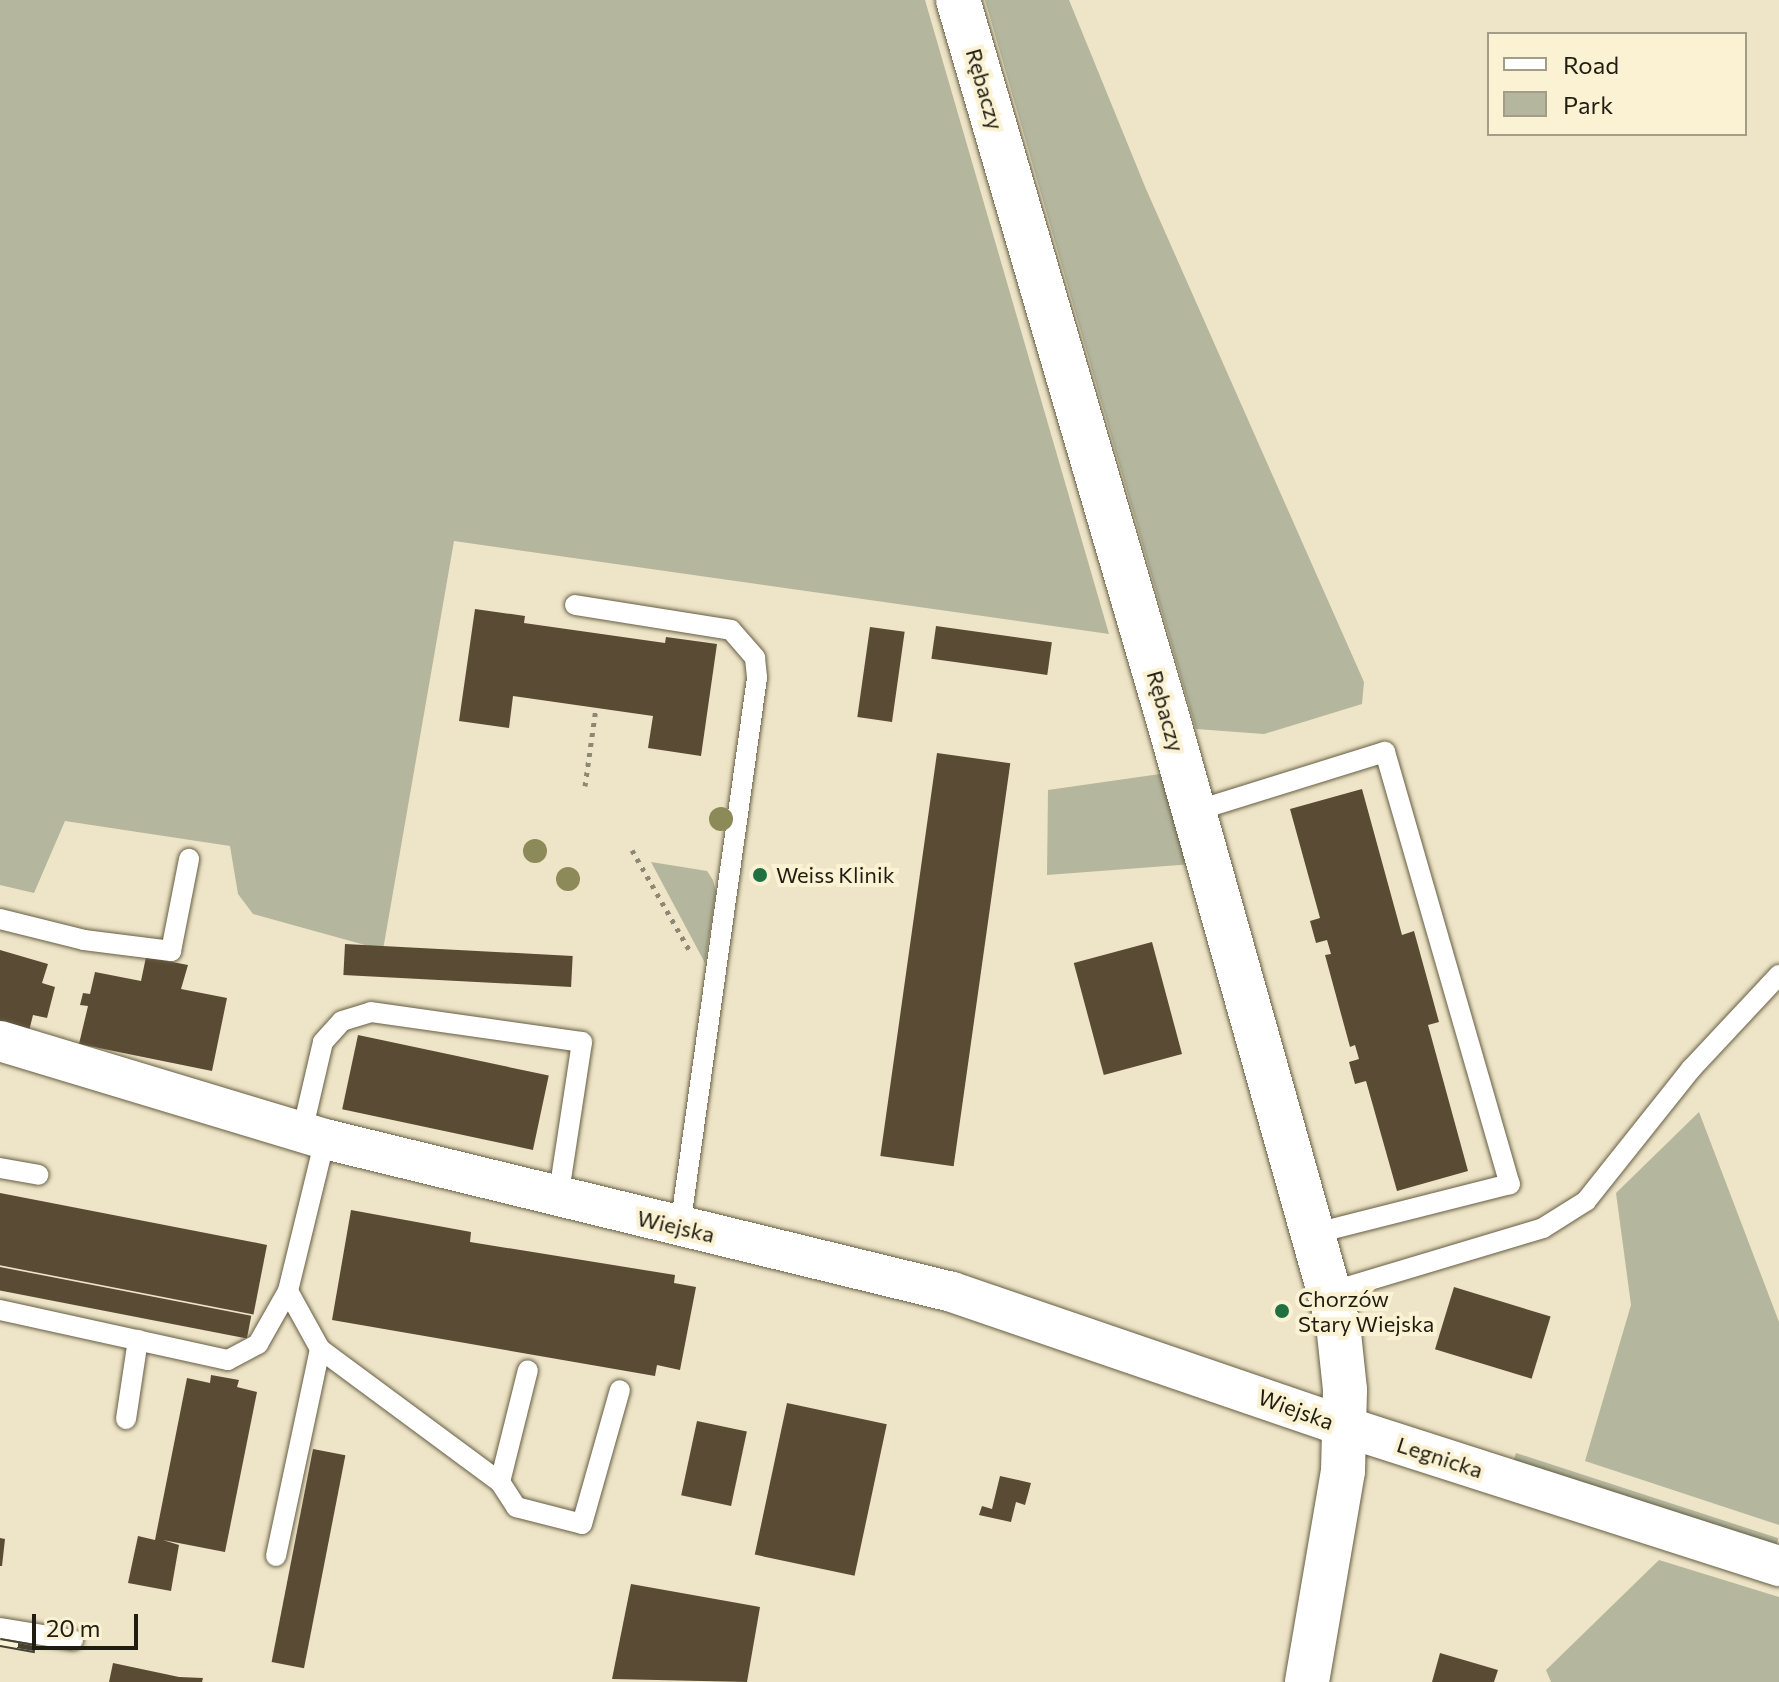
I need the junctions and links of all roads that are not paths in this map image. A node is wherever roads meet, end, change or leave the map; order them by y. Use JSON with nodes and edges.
{"nodes":[{"id":1,"x":958,"y":0,"type":"edge"},
{"id":2,"x":575,"y":605,"type":"dead end"},
{"id":3,"x":1195,"y":811,"type":"junction"},
{"id":4,"x":189,"y":859,"type":"dead end"},
{"id":5,"x":0,"y":919,"type":"edge"},
{"id":6,"x":1779,"y":975,"type":"edge"},
{"id":7,"x":0,"y":1041,"type":"edge"},
{"id":8,"x":314,"y":1135,"type":"junction"},
{"id":9,"x":0,"y":1168,"type":"edge"},
{"id":10,"x":38,"y":1175,"type":"dead end"},
{"id":11,"x":558,"y":1198,"type":"junction"},
{"id":12,"x":680,"y":1227,"type":"junction"},
{"id":13,"x":1313,"y":1234,"type":"junction"},
{"id":14,"x":288,"y":1291,"type":"junction"},
{"id":15,"x":1330,"y":1292,"type":"junction"},
{"id":16,"x":0,"y":1310,"type":"edge"},
{"id":17,"x":138,"y":1340,"type":"junction"},
{"id":18,"x":320,"y":1349,"type":"junction"},
{"id":19,"x":528,"y":1370,"type":"dead end"},
{"id":20,"x":620,"y":1390,"type":"dead end"},
{"id":21,"x":126,"y":1419,"type":"dead end"},
{"id":22,"x":1346,"y":1427,"type":"junction"},
{"id":23,"x":500,"y":1482,"type":"junction"},
{"id":24,"x":276,"y":1556,"type":"dead end"},
{"id":25,"x":1779,"y":1566,"type":"edge"},
{"id":26,"x":0,"y":1628,"type":"edge"},
{"id":27,"x":73,"y":1640,"type":"dead end"},
{"id":28,"x":1307,"y":1682,"type":"edge"}],
"edges":[{"from":1,"to":3,"type":"street","name":"Rębaczy"},
{"from":2,"to":12,"type":"lane"},
{"from":3,"to":13,"type":"street","name":"Rębaczy"},
{"from":3,"to":13,"type":"lane"},
{"from":4,"to":5,"type":"lane"},
{"from":6,"to":15,"type":"lane"},
{"from":7,"to":8,"type":"street","name":"Wiejska"},
{"from":8,"to":11,"type":"street","name":"Wiejska"},
{"from":8,"to":11,"type":"lane"},
{"from":8,"to":14,"type":"lane"},
{"from":9,"to":10,"type":"lane"},
{"from":11,"to":12,"type":"street","name":"Wiejska"},
{"from":12,"to":22,"type":"street","name":"Wiejska"},
{"from":13,"to":15,"type":"street","name":"Rębaczy"},
{"from":14,"to":17,"type":"lane"},
{"from":14,"to":18,"type":"lane"},
{"from":15,"to":22,"type":"street","name":"Rębaczy"},
{"from":16,"to":17,"type":"lane"},
{"from":17,"to":21,"type":"lane"},
{"from":18,"to":23,"type":"lane"},
{"from":18,"to":24,"type":"lane"},
{"from":19,"to":23,"type":"lane"},
{"from":20,"to":23,"type":"lane"},
{"from":22,"to":25,"type":"street","name":"Legnicka"},
{"from":22,"to":28,"type":"street"},
{"from":26,"to":27,"type":"lane"}]}
